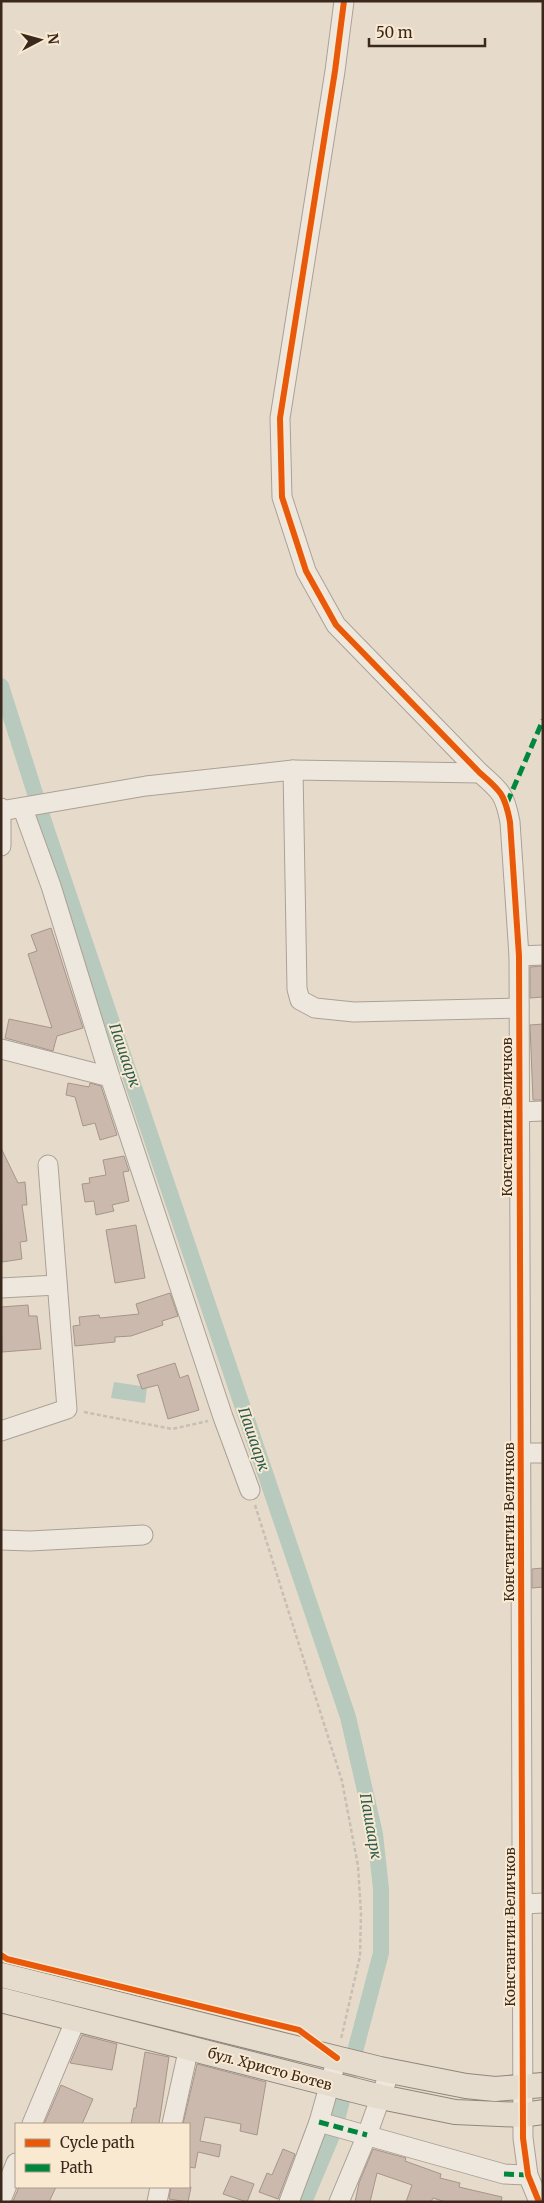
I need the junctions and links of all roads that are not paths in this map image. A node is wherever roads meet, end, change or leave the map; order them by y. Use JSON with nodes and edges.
{"nodes":[{"id":1,"x":344,"y":1,"type":"edge"},
{"id":2,"x":293,"y":770,"type":"junction"},
{"id":3,"x":480,"y":773,"type":"junction"},
{"id":4,"x":25,"y":808,"type":"junction"},
{"id":5,"x":2,"y":810,"type":"edge"},
{"id":6,"x":1,"y":846,"type":"edge"},
{"id":7,"x":543,"y":955,"type":"edge"},
{"id":8,"x":519,"y":956,"type":"junction"},
{"id":9,"x":519,"y":1008,"type":"junction"},
{"id":10,"x":1,"y":1049,"type":"edge"},
{"id":11,"x":110,"y":1077,"type":"junction"},
{"id":12,"x":543,"y":1111,"type":"edge"},
{"id":13,"x":519,"y":1112,"type":"junction"},
{"id":14,"x":48,"y":1165,"type":"dead end"},
{"id":15,"x":57,"y":1285,"type":"junction"},
{"id":16,"x":1,"y":1288,"type":"edge"},
{"id":17,"x":1,"y":1431,"type":"edge"},
{"id":18,"x":521,"y":1453,"type":"junction"},
{"id":19,"x":543,"y":1453,"type":"edge"},
{"id":20,"x":250,"y":1490,"type":"road end"},
{"id":21,"x":143,"y":1535,"type":"dead end"},
{"id":22,"x":1,"y":1540,"type":"edge"},
{"id":23,"x":543,"y":1903,"type":"edge"},
{"id":24,"x":523,"y":1904,"type":"junction"},
{"id":25,"x":1,"y":1975,"type":"edge"},
{"id":26,"x":1,"y":2000,"type":"edge"},
{"id":27,"x":76,"y":2019,"type":"junction"},
{"id":28,"x":189,"y":2047,"type":"junction"},
{"id":29,"x":339,"y":2059,"type":"junction"},
{"id":30,"x":385,"y":2070,"type":"junction"},
{"id":31,"x":331,"y":2085,"type":"junction"},
{"id":32,"x":533,"y":2087,"type":"edge"},
{"id":33,"x":377,"y":2096,"type":"junction"},
{"id":34,"x":533,"y":2114,"type":"edge"},
{"id":35,"x":32,"y":2123,"type":"edge"},
{"id":36,"x":172,"y":2123,"type":"edge"},
{"id":37,"x":322,"y":2123,"type":"junction"},
{"id":38,"x":363,"y":2134,"type":"junction"},
{"id":39,"x":15,"y":2165,"type":"edge"},
{"id":40,"x":528,"y":2175,"type":"junction"},
{"id":41,"x":160,"y":2188,"type":"edge"},
{"id":42,"x":1,"y":2200,"type":"edge"},
{"id":43,"x":157,"y":2202,"type":"edge"},
{"id":44,"x":289,"y":2202,"type":"edge"},
{"id":45,"x":339,"y":2202,"type":"edge"},
{"id":46,"x":539,"y":2202,"type":"edge"}],
"edges":[{"from":1,"to":3,"type":"street","name":"Константин Величков"},
{"from":2,"to":3,"type":"street"},
{"from":2,"to":4,"type":"street"},
{"from":2,"to":9,"type":"street"},
{"from":3,"to":8,"type":"street","name":"Константин Величков"},
{"from":4,"to":5,"type":"street"},
{"from":4,"to":11,"type":"street"},
{"from":5,"to":6,"type":"street"},
{"from":7,"to":8,"type":"street"},
{"from":8,"to":9,"type":"street","name":"Константин Величков"},
{"from":9,"to":13,"type":"street","name":"Константин Величков"},
{"from":10,"to":11,"type":"street"},
{"from":11,"to":20,"type":"street"},
{"from":12,"to":13,"type":"street"},
{"from":13,"to":18,"type":"street","name":"Константин Величков"},
{"from":14,"to":15,"type":"street"},
{"from":15,"to":16,"type":"street"},
{"from":15,"to":17,"type":"street"},
{"from":18,"to":19,"type":"street"},
{"from":18,"to":24,"type":"street","name":"Константин Величков"},
{"from":21,"to":22,"type":"street"},
{"from":23,"to":24,"type":"street"},
{"from":24,"to":32,"type":"street","name":"Константин Величков"},
{"from":25,"to":29,"type":"main road","name":"бул. Христо Ботев"},
{"from":26,"to":27,"type":"main road","name":"бул. Христо Ботев"},
{"from":27,"to":28,"type":"main road","name":"бул. Христо Ботев"},
{"from":27,"to":35,"type":"street"},
{"from":28,"to":31,"type":"main road","name":"бул. Христо Ботев"},
{"from":28,"to":36,"type":"street"},
{"from":29,"to":30,"type":"main road","name":"бул. Христо Ботев"},
{"from":29,"to":31,"type":"street"},
{"from":30,"to":32,"type":"main road","name":"бул. Христо Ботев"},
{"from":30,"to":33,"type":"street"},
{"from":31,"to":33,"type":"main road","name":"бул. Христо Ботев"},
{"from":31,"to":37,"type":"street"},
{"from":32,"to":34,"type":"street","name":"Константин Величков"},
{"from":33,"to":34,"type":"main road","name":"бул. Христо Ботев"},
{"from":33,"to":38,"type":"street"},
{"from":34,"to":40,"type":"street"},
{"from":37,"to":38,"type":"street"},
{"from":37,"to":44,"type":"street"},
{"from":38,"to":40,"type":"street"},
{"from":38,"to":45,"type":"street"},
{"from":39,"to":42,"type":"street"},
{"from":40,"to":46,"type":"street"},
{"from":41,"to":43,"type":"street"}]}
